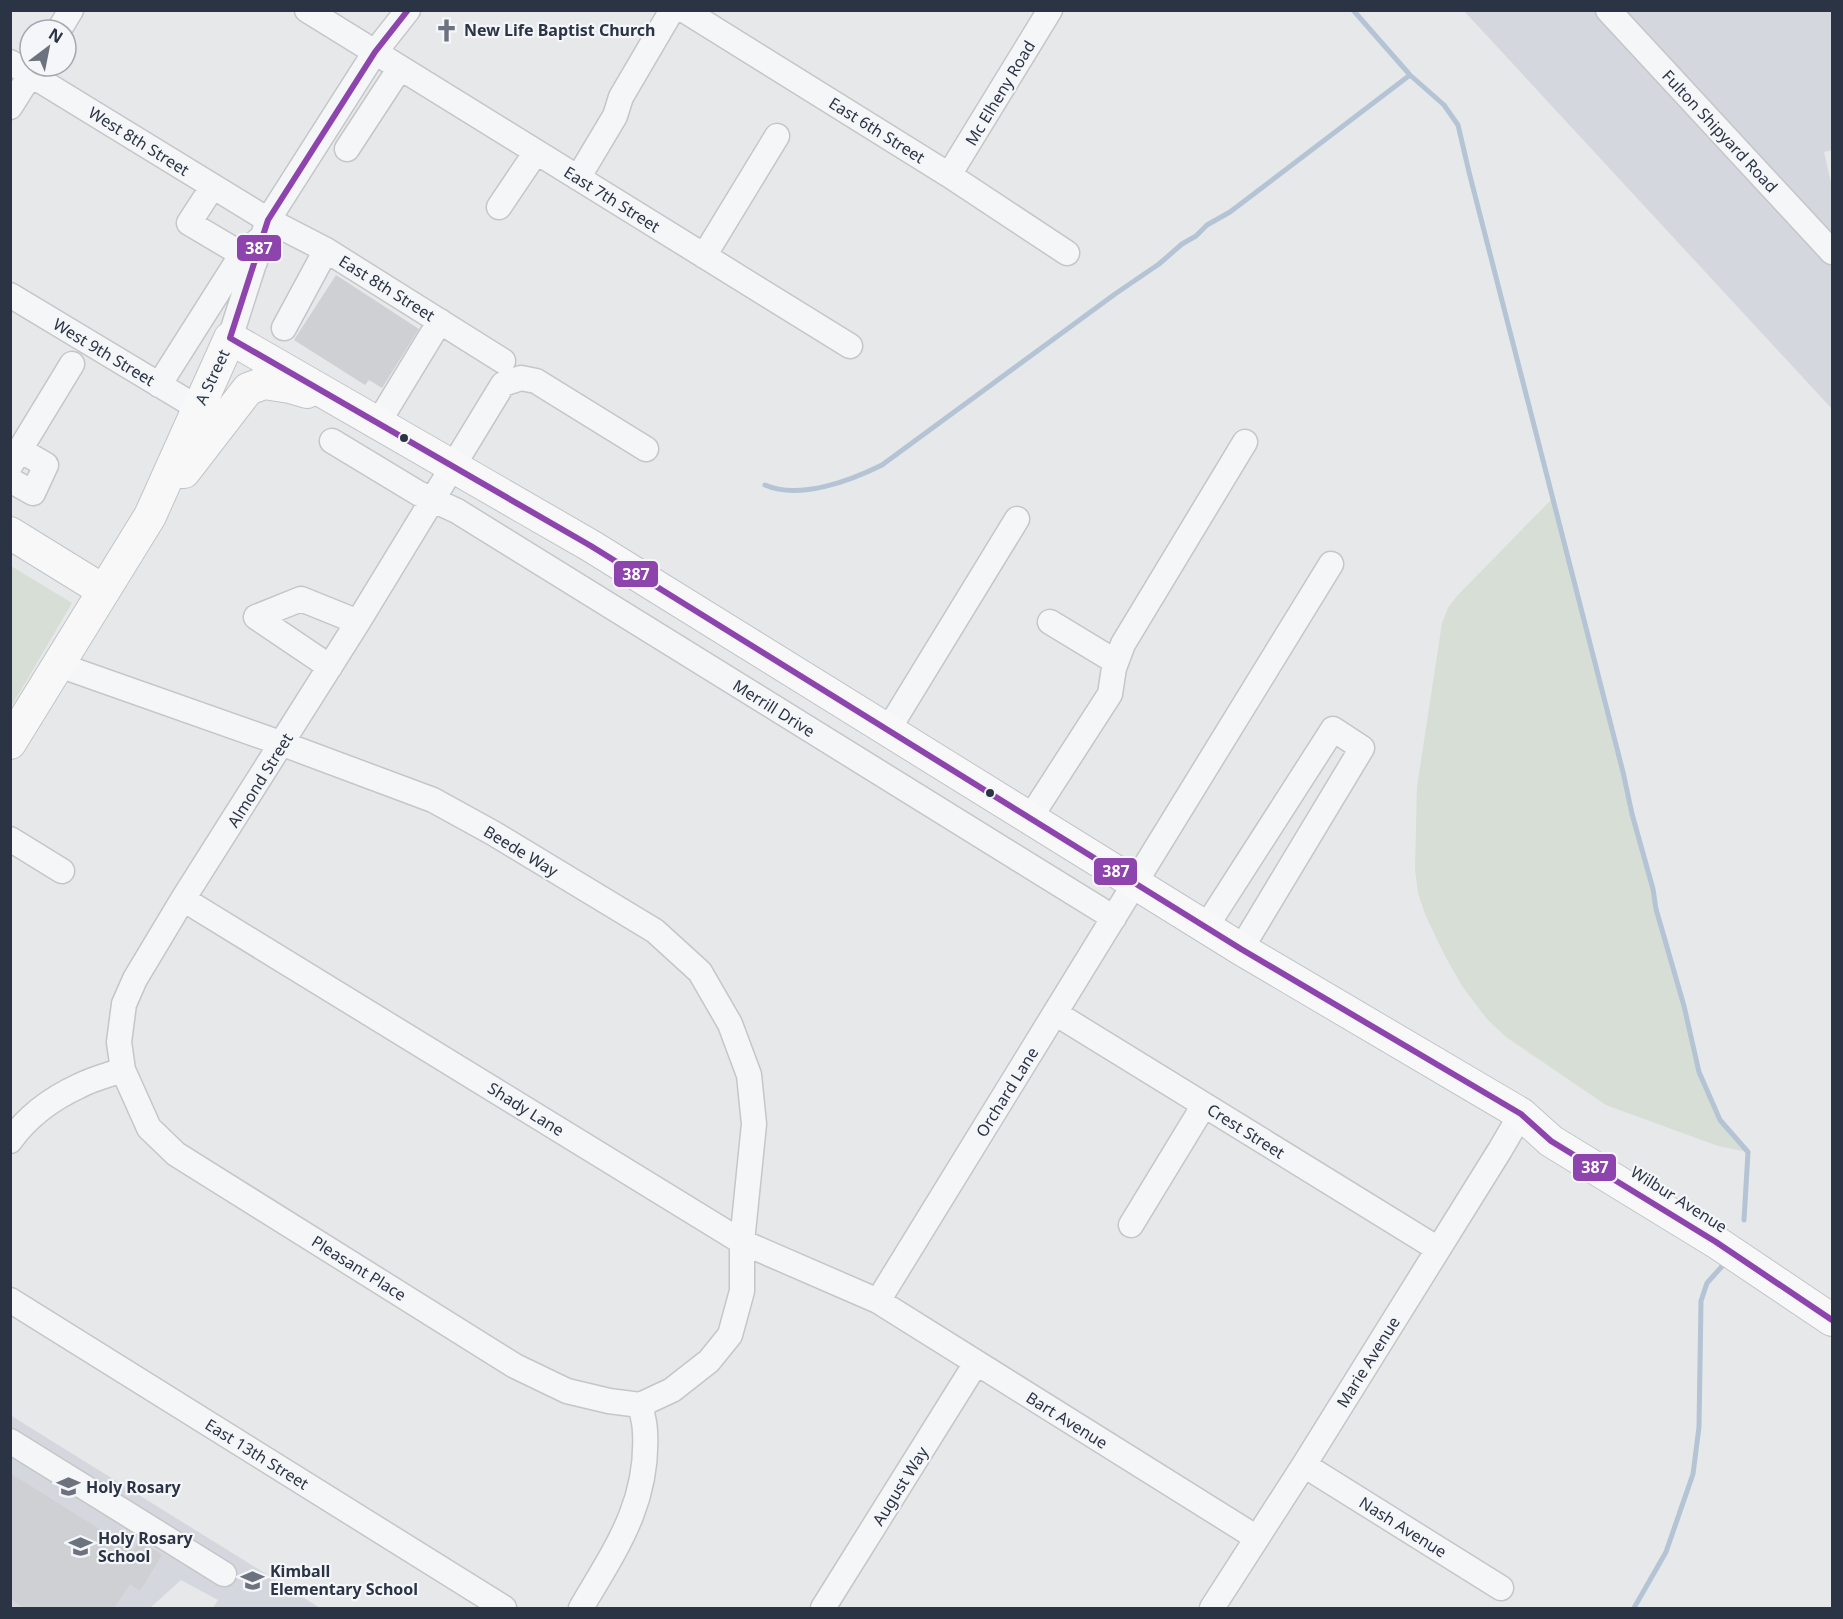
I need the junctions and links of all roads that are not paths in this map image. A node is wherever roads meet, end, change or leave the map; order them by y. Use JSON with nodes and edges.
{"nodes":[{"id":1,"x":307,"y":10,"type":"edge"},
{"id":2,"x":408,"y":10,"type":"edge"},
{"id":3,"x":672,"y":10,"type":"edge"},
{"id":4,"x":684,"y":10,"type":"edge"},
{"id":5,"x":1050,"y":10,"type":"edge"},
{"id":6,"x":1608,"y":10,"type":"edge"},
{"id":7,"x":375,"y":52,"type":"junction"},
{"id":8,"x":400,"y":68,"type":"junction"},
{"id":9,"x":28,"y":78,"type":"edge"},
{"id":10,"x":45,"y":78,"type":"edge"},
{"id":11,"x":10,"y":107,"type":"edge"},
{"id":12,"x":777,"y":136,"type":"dead end"},
{"id":13,"x":347,"y":149,"type":"dead end"},
{"id":14,"x":536,"y":152,"type":"junction"},
{"id":15,"x":949,"y":175,"type":"junction"},
{"id":16,"x":578,"y":178,"type":"junction"},
{"id":17,"x":213,"y":186,"type":"junction"},
{"id":18,"x":499,"y":207,"type":"dead end"},
{"id":19,"x":266,"y":229,"type":"junction"},
{"id":20,"x":326,"y":250,"type":"junction"},
{"id":21,"x":1833,"y":252,"type":"edge"},
{"id":22,"x":1067,"y":253,"type":"dead end"},
{"id":23,"x":704,"y":256,"type":"junction"},
{"id":24,"x":248,"y":258,"type":"junction"},
{"id":25,"x":10,"y":295,"type":"edge"},
{"id":26,"x":440,"y":321,"type":"junction"},
{"id":27,"x":284,"y":328,"type":"dead end"},
{"id":28,"x":230,"y":338,"type":"junction"},
{"id":29,"x":850,"y":346,"type":"dead end"},
{"id":30,"x":72,"y":364,"type":"dead end"},
{"id":31,"x":503,"y":372,"type":"junction"},
{"id":32,"x":159,"y":385,"type":"junction"},
{"id":33,"x":342,"y":402,"type":"junction"},
{"id":34,"x":198,"y":408,"type":"junction"},
{"id":35,"x":378,"y":423,"type":"junction"},
{"id":36,"x":332,"y":441,"type":"dead end"},
{"id":37,"x":1245,"y":442,"type":"dead end"},
{"id":38,"x":646,"y":449,"type":"dead end"},
{"id":39,"x":15,"y":458,"type":"edge"},
{"id":40,"x":454,"y":467,"type":"junction"},
{"id":41,"x":10,"y":480,"type":"edge"},
{"id":42,"x":433,"y":500,"type":"junction"},
{"id":43,"x":150,"y":516,"type":"junction"},
{"id":44,"x":1017,"y":519,"type":"dead end"},
{"id":45,"x":10,"y":532,"type":"edge"},
{"id":46,"x":1331,"y":564,"type":"dead end"},
{"id":47,"x":104,"y":591,"type":"junction"},
{"id":48,"x":1050,"y":621,"type":"dead end"},
{"id":49,"x":358,"y":622,"type":"junction"},
{"id":50,"x":1116,"y":662,"type":"junction"},
{"id":51,"x":59,"y":665,"type":"junction"},
{"id":52,"x":330,"y":667,"type":"junction"},
{"id":53,"x":888,"y":730,"type":"junction"},
{"id":54,"x":10,"y":743,"type":"edge"},
{"id":55,"x":283,"y":744,"type":"junction"},
{"id":56,"x":1030,"y":818,"type":"junction"},
{"id":57,"x":10,"y":839,"type":"edge"},
{"id":58,"x":62,"y":871,"type":"dead end"},
{"id":59,"x":1135,"y":883,"type":"junction"},
{"id":60,"x":183,"y":899,"type":"junction"},
{"id":61,"x":1114,"y":918,"type":"junction"},
{"id":62,"x":1206,"y":927,"type":"junction"},
{"id":63,"x":1241,"y":949,"type":"junction"},
{"id":64,"x":1055,"y":1013,"type":"junction"},
{"id":65,"x":123,"y":1070,"type":"junction"},
{"id":66,"x":1204,"y":1105,"type":"junction"},
{"id":67,"x":1521,"y":1114,"type":"junction"},
{"id":68,"x":10,"y":1141,"type":"edge"},
{"id":69,"x":1131,"y":1225,"type":"dead end"},
{"id":70,"x":742,"y":1242,"type":"junction"},
{"id":71,"x":1438,"y":1249,"type":"junction"},
{"id":72,"x":1833,"y":1294,"type":"edge"},
{"id":73,"x":10,"y":1300,"type":"edge"},
{"id":74,"x":878,"y":1301,"type":"junction"},
{"id":75,"x":1833,"y":1320,"type":"edge"},
{"id":76,"x":976,"y":1363,"type":"junction"},
{"id":77,"x":640,"y":1405,"type":"junction"},
{"id":78,"x":10,"y":1441,"type":"edge"},
{"id":79,"x":1304,"y":1466,"type":"junction"},
{"id":80,"x":1257,"y":1538,"type":"junction"},
{"id":81,"x":224,"y":1574,"type":"dead end"},
{"id":82,"x":1501,"y":1588,"type":"dead end"},
{"id":83,"x":504,"y":1608,"type":"edge"},
{"id":84,"x":581,"y":1608,"type":"edge"},
{"id":85,"x":823,"y":1608,"type":"edge"},
{"id":86,"x":1212,"y":1608,"type":"edge"}],
"edges":[{"from":1,"to":7,"type":"street","name":"East 7th Street"},
{"from":2,"to":7,"type":"street","name":"A Street"},
{"from":3,"to":16,"type":"street"},
{"from":4,"to":15,"type":"street","name":"East 6th Street"},
{"from":5,"to":15,"type":"street","name":"Mc Elheny Road"},
{"from":6,"to":21,"type":"street","name":"Fulton Shipyard Road"},
{"from":7,"to":8,"type":"street","name":"East 7th Street"},
{"from":7,"to":19,"type":"street","name":"A Street"},
{"from":8,"to":13,"type":"street"},
{"from":8,"to":14,"type":"street","name":"East 7th Street"},
{"from":9,"to":11,"type":"street"},
{"from":10,"to":17,"type":"street","name":"West 8th Street"},
{"from":12,"to":23,"type":"street"},
{"from":14,"to":16,"type":"street","name":"East 7th Street"},
{"from":14,"to":18,"type":"street"},
{"from":15,"to":22,"type":"street","name":"East 6th Street"},
{"from":16,"to":23,"type":"street","name":"East 7th Street"},
{"from":17,"to":19,"type":"street","name":"West 8th Street"},
{"from":17,"to":24,"type":"street"},
{"from":19,"to":20,"type":"street","name":"East 8th Street"},
{"from":19,"to":24,"type":"street","name":"A Street"},
{"from":20,"to":26,"type":"street","name":"East 8th Street"},
{"from":20,"to":27,"type":"street"},
{"from":23,"to":29,"type":"street","name":"East 7th Street"},
{"from":24,"to":28,"type":"street","name":"A Street"},
{"from":24,"to":32,"type":"street"},
{"from":25,"to":32,"type":"street","name":"West 9th Street"},
{"from":26,"to":31,"type":"street","name":"East 8th Street"},
{"from":26,"to":35,"type":"street"},
{"from":28,"to":33,"type":"main road","name":"Wilbur Avenue"},
{"from":28,"to":34,"type":"main road","name":"A Street"},
{"from":30,"to":39,"type":"street"},
{"from":31,"to":38,"type":"street"},
{"from":31,"to":40,"type":"street","name":"Almond Street"},
{"from":32,"to":34,"type":"street","name":"West 9th Street"},
{"from":33,"to":35,"type":"main road","name":"Wilbur Avenue"},
{"from":33,"to":43,"type":"main road"},
{"from":34,"to":43,"type":"main road","name":"A Street"},
{"from":35,"to":40,"type":"main road","name":"Wilbur Avenue"},
{"from":36,"to":42,"type":"street","name":"Merrill Drive"},
{"from":37,"to":50,"type":"street"},
{"from":39,"to":41,"type":"street"},
{"from":40,"to":42,"type":"street","name":"Almond Street"},
{"from":40,"to":53,"type":"main road","name":"Wilbur Avenue"},
{"from":42,"to":49,"type":"street","name":"Almond Street"},
{"from":42,"to":61,"type":"street","name":"Merrill Drive"},
{"from":43,"to":47,"type":"main road","name":"A Street"},
{"from":44,"to":53,"type":"street"},
{"from":45,"to":47,"type":"main road"},
{"from":46,"to":59,"type":"street","name":"Orchard Lane"},
{"from":47,"to":51,"type":"main road","name":"A Street"},
{"from":48,"to":50,"type":"street"},
{"from":49,"to":52,"type":"street","name":"Almond Street"},
{"from":49,"to":52,"type":"street"},
{"from":50,"to":56,"type":"street"},
{"from":51,"to":54,"type":"main road","name":"A Street"},
{"from":51,"to":55,"type":"street","name":"Beede Way"},
{"from":52,"to":55,"type":"street","name":"Almond Street"},
{"from":53,"to":56,"type":"main road","name":"Wilbur Avenue"},
{"from":55,"to":60,"type":"street","name":"Almond Street"},
{"from":55,"to":70,"type":"street","name":"Beede Way"},
{"from":56,"to":59,"type":"main road","name":"Wilbur Avenue"},
{"from":57,"to":58,"type":"street"},
{"from":59,"to":61,"type":"street","name":"Orchard Lane"},
{"from":59,"to":62,"type":"main road","name":"Wilbur Avenue"},
{"from":60,"to":65,"type":"street","name":"Almond Street"},
{"from":60,"to":70,"type":"street","name":"Shady Lane"},
{"from":61,"to":64,"type":"street","name":"Orchard Lane"},
{"from":62,"to":63,"type":"main road","name":"Wilbur Avenue"},
{"from":62,"to":63,"type":"street"},
{"from":63,"to":67,"type":"main road","name":"Wilbur Avenue"},
{"from":64,"to":66,"type":"street","name":"Crest Street"},
{"from":64,"to":74,"type":"street","name":"Orchard Lane"},
{"from":65,"to":68,"type":"street"},
{"from":65,"to":77,"type":"street","name":"Pleasant Place"},
{"from":66,"to":69,"type":"street"},
{"from":66,"to":71,"type":"street","name":"Crest Street"},
{"from":67,"to":71,"type":"street","name":"Marie Avenue"},
{"from":67,"to":72,"type":"main road","name":"Wilbur Avenue"},
{"from":67,"to":75,"type":"main road","name":"Wilbur Avenue"},
{"from":70,"to":74,"type":"street","name":"Shady Lane"},
{"from":70,"to":77,"type":"street","name":"Beede Way"},
{"from":71,"to":79,"type":"street","name":"Marie Avenue"},
{"from":73,"to":83,"type":"street","name":"East 13th Street"},
{"from":74,"to":76,"type":"street","name":"Bart Avenue"},
{"from":76,"to":80,"type":"street","name":"Bart Avenue"},
{"from":76,"to":85,"type":"street","name":"August Way"},
{"from":77,"to":84,"type":"street"},
{"from":78,"to":81,"type":"street"},
{"from":79,"to":80,"type":"street","name":"Marie Avenue"},
{"from":79,"to":82,"type":"street","name":"Nash Avenue"},
{"from":80,"to":86,"type":"street","name":"Marie Avenue"}]}
